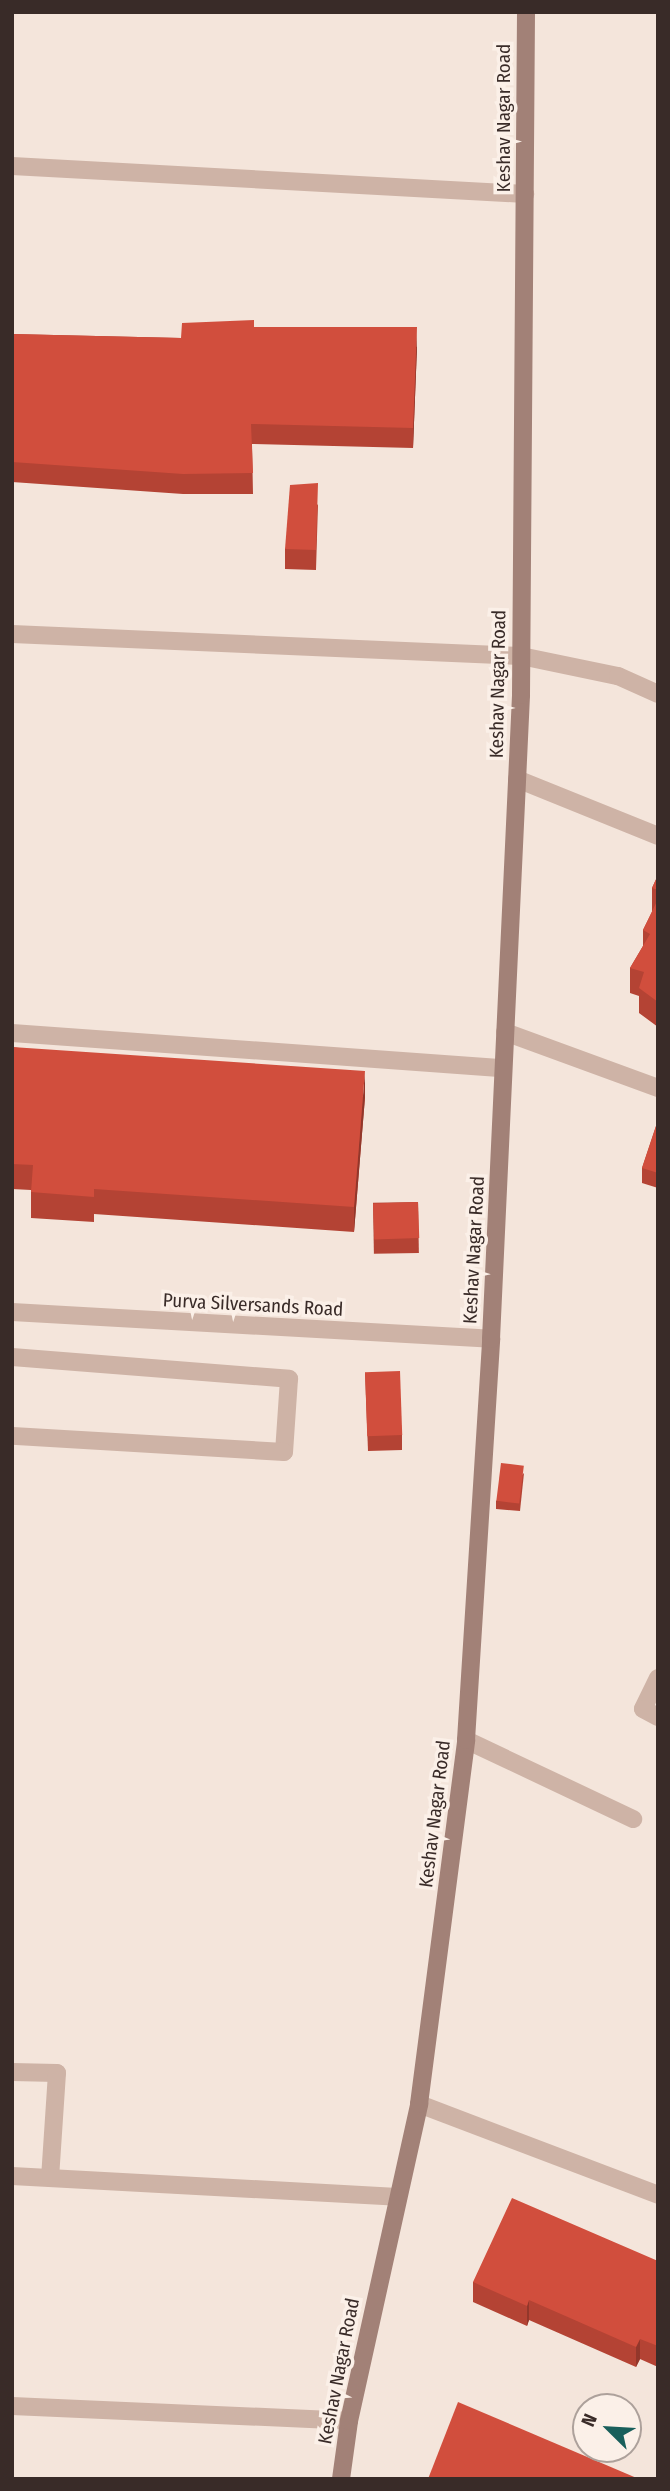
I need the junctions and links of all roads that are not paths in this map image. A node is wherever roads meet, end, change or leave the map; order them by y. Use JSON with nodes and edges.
{"nodes":[{"id":1,"x":526,"y":12,"type":"edge"},
{"id":2,"x":12,"y":166,"type":"edge"},
{"id":3,"x":525,"y":194,"type":"junction"},
{"id":4,"x":12,"y":634,"type":"edge"},
{"id":5,"x":521,"y":656,"type":"junction"},
{"id":6,"x":658,"y":694,"type":"edge"},
{"id":7,"x":517,"y":779,"type":"junction"},
{"id":8,"x":658,"y":836,"type":"edge"},
{"id":9,"x":505,"y":1032,"type":"junction"},
{"id":10,"x":12,"y":1034,"type":"edge"},
{"id":11,"x":503,"y":1068,"type":"junction"},
{"id":12,"x":658,"y":1088,"type":"edge"},
{"id":13,"x":12,"y":1312,"type":"edge"},
{"id":14,"x":491,"y":1339,"type":"junction"},
{"id":15,"x":12,"y":1357,"type":"edge"},
{"id":16,"x":12,"y":1436,"type":"edge"},
{"id":17,"x":658,"y":1678,"type":"edge"},
{"id":18,"x":658,"y":1717,"type":"edge"},
{"id":19,"x":466,"y":1740,"type":"junction"},
{"id":20,"x":633,"y":1819,"type":"dead end"},
{"id":21,"x":12,"y":2072,"type":"edge"},
{"id":22,"x":419,"y":2104,"type":"junction"},
{"id":23,"x":12,"y":2176,"type":"edge"},
{"id":24,"x":50,"y":2178,"type":"junction"},
{"id":25,"x":658,"y":2195,"type":"edge"},
{"id":26,"x":397,"y":2197,"type":"junction"},
{"id":27,"x":12,"y":2406,"type":"edge"},
{"id":28,"x":349,"y":2421,"type":"junction"},
{"id":29,"x":341,"y":2479,"type":"edge"}],
"edges":[{"from":1,"to":3,"type":"street","name":"Keshav Nagar Road"},
{"from":2,"to":3,"type":"street"},
{"from":3,"to":5,"type":"street","name":"Keshav Nagar Road"},
{"from":4,"to":5,"type":"street"},
{"from":5,"to":6,"type":"street"},
{"from":5,"to":7,"type":"street","name":"Keshav Nagar Road"},
{"from":7,"to":8,"type":"street"},
{"from":7,"to":9,"type":"street","name":"Keshav Nagar Road"},
{"from":9,"to":11,"type":"street","name":"Keshav Nagar Road"},
{"from":9,"to":12,"type":"street"},
{"from":10,"to":11,"type":"street"},
{"from":11,"to":14,"type":"street","name":"Keshav Nagar Road"},
{"from":13,"to":14,"type":"street","name":"Purva Silversands Road"},
{"from":14,"to":19,"type":"street","name":"Keshav Nagar Road"},
{"from":15,"to":16,"type":"street"},
{"from":17,"to":18,"type":"street"},
{"from":19,"to":20,"type":"street"},
{"from":19,"to":22,"type":"street","name":"Keshav Nagar Road"},
{"from":21,"to":24,"type":"street"},
{"from":22,"to":25,"type":"street"},
{"from":22,"to":26,"type":"street","name":"Keshav Nagar Road"},
{"from":23,"to":24,"type":"street"},
{"from":24,"to":26,"type":"street"},
{"from":26,"to":28,"type":"street","name":"Keshav Nagar Road"},
{"from":27,"to":28,"type":"street"},
{"from":28,"to":29,"type":"street","name":"Keshav Nagar Road"}]}
